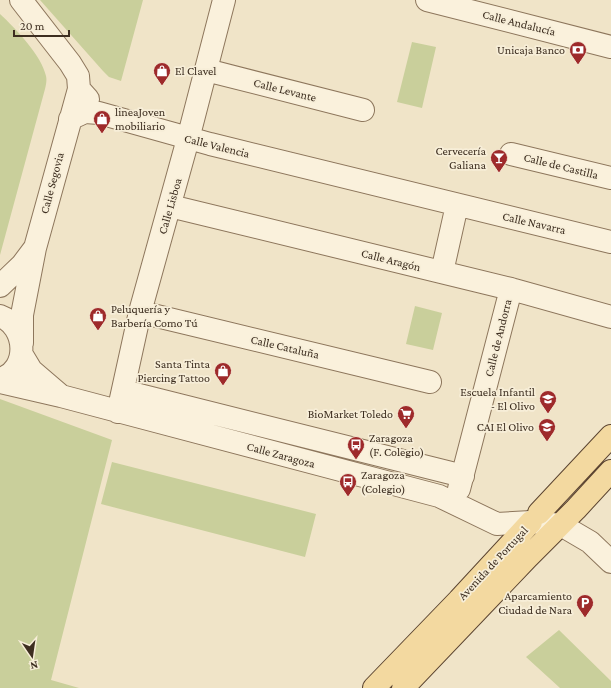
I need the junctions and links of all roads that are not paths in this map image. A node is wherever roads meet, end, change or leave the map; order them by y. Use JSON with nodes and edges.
{"nodes":[{"id":1,"x":224,"y":0,"type":"edge"},
{"id":2,"x":427,"y":0,"type":"edge"},
{"id":3,"x":20,"y":4,"type":"edge"},
{"id":4,"x":611,"y":47,"type":"edge"},
{"id":5,"x":206,"y":70,"type":"junction"},
{"id":6,"x":80,"y":89,"type":"junction"},
{"id":7,"x":364,"y":110,"type":"dead end"},
{"id":8,"x":98,"y":113,"type":"junction"},
{"id":9,"x":70,"y":119,"type":"junction"},
{"id":10,"x":188,"y":139,"type":"junction"},
{"id":11,"x":512,"y":154,"type":"dead end"},
{"id":12,"x":611,"y":178,"type":"edge"},
{"id":13,"x":457,"y":205,"type":"junction"},
{"id":14,"x":170,"y":206,"type":"junction"},
{"id":15,"x":611,"y":242,"type":"edge"},
{"id":16,"x":35,"y":248,"type":"junction"},
{"id":17,"x":442,"y":272,"type":"junction"},
{"id":18,"x":0,"y":286,"type":"edge"},
{"id":19,"x":511,"y":289,"type":"junction"},
{"id":20,"x":140,"y":312,"type":"junction"},
{"id":21,"x":0,"y":316,"type":"edge"},
{"id":22,"x":611,"y":317,"type":"edge"},
{"id":23,"x":22,"y":349,"type":"junction"},
{"id":24,"x":0,"y":379,"type":"edge"},
{"id":25,"x":0,"y":382,"type":"edge"},
{"id":26,"x":430,"y":382,"type":"dead end"},
{"id":27,"x":123,"y":390,"type":"junction"},
{"id":28,"x":61,"y":396,"type":"junction"},
{"id":29,"x":118,"y":412,"type":"junction"},
{"id":30,"x":611,"y":436,"type":"edge"},
{"id":31,"x":611,"y":471,"type":"edge"},
{"id":32,"x":463,"y":476,"type":"junction"},
{"id":33,"x":455,"y":503,"type":"junction"},
{"id":34,"x":535,"y":517,"type":"junction"},
{"id":35,"x":497,"y":524,"type":"junction"},
{"id":36,"x":561,"y":525,"type":"junction"},
{"id":37,"x":502,"y":553,"type":"junction"},
{"id":38,"x":611,"y":562,"type":"edge"},
{"id":39,"x":374,"y":688,"type":"edge"},
{"id":40,"x":403,"y":688,"type":"edge"}],
"edges":[{"from":1,"to":5,"type":"street","name":"Calle Lisboa"},
{"from":2,"to":4,"type":"street","name":"Calle Andalucía"},
{"from":3,"to":6,"type":"street"},
{"from":5,"to":7,"type":"street","name":"Calle Levante"},
{"from":5,"to":10,"type":"street","name":"Calle Lisboa"},
{"from":6,"to":8,"type":"street"},
{"from":6,"to":9,"type":"street","name":"Calle Segovia"},
{"from":8,"to":9,"type":"street"},
{"from":8,"to":10,"type":"street","name":"Calle Valencia"},
{"from":9,"to":16,"type":"street","name":"Calle Segovia"},
{"from":10,"to":13,"type":"street","name":"Calle Valencia"},
{"from":10,"to":14,"type":"street","name":"Calle Lisboa"},
{"from":11,"to":12,"type":"street","name":"Calle de Castilla"},
{"from":13,"to":15,"type":"street","name":"Calle Navarra"},
{"from":13,"to":17,"type":"street"},
{"from":14,"to":17,"type":"street","name":"Calle Aragón"},
{"from":14,"to":20,"type":"street","name":"Calle Lisboa"},
{"from":16,"to":18,"type":"street","name":"Calle Segovia"},
{"from":16,"to":23,"type":"street","name":"Calle Segovia"},
{"from":17,"to":19,"type":"street","name":"Calle Aragón"},
{"from":19,"to":22,"type":"street","name":"Calle Aragón"},
{"from":19,"to":32,"type":"street","name":"Calle de Andorra"},
{"from":20,"to":26,"type":"street","name":"Calle Cataluña"},
{"from":20,"to":27,"type":"street","name":"Calle Lisboa"},
{"from":21,"to":23,"type":"street","name":"Calle Zaragoza"},
{"from":23,"to":24,"type":"street"},
{"from":23,"to":28,"type":"street","name":"Calle Zaragoza"},
{"from":25,"to":28,"type":"street","name":"Calle Zaragoza"},
{"from":27,"to":29,"type":"street","name":"Calle Lisboa"},
{"from":27,"to":32,"type":"street","name":"Calle Zaragoza"},
{"from":28,"to":29,"type":"street","name":"Calle Zaragoza"},
{"from":29,"to":33,"type":"street","name":"Calle Zaragoza"},
{"from":30,"to":34,"type":"main road","name":"Avenida de Portugal"},
{"from":31,"to":36,"type":"main road","name":"Avenida de Portugal"},
{"from":32,"to":33,"type":"street","name":"Calle de Andorra"},
{"from":33,"to":35,"type":"street","name":"Calle Zaragoza"},
{"from":34,"to":35,"type":"street","name":"Calle Zaragoza"},
{"from":34,"to":36,"type":"street","name":"Calle Zaragoza"},
{"from":34,"to":37,"type":"main road","name":"Avenida de Portugal"},
{"from":35,"to":37,"type":"street"},
{"from":36,"to":38,"type":"street"},
{"from":36,"to":40,"type":"main road","name":"Avenida de Portugal"},
{"from":37,"to":39,"type":"main road","name":"Avenida de Portugal"}]}
